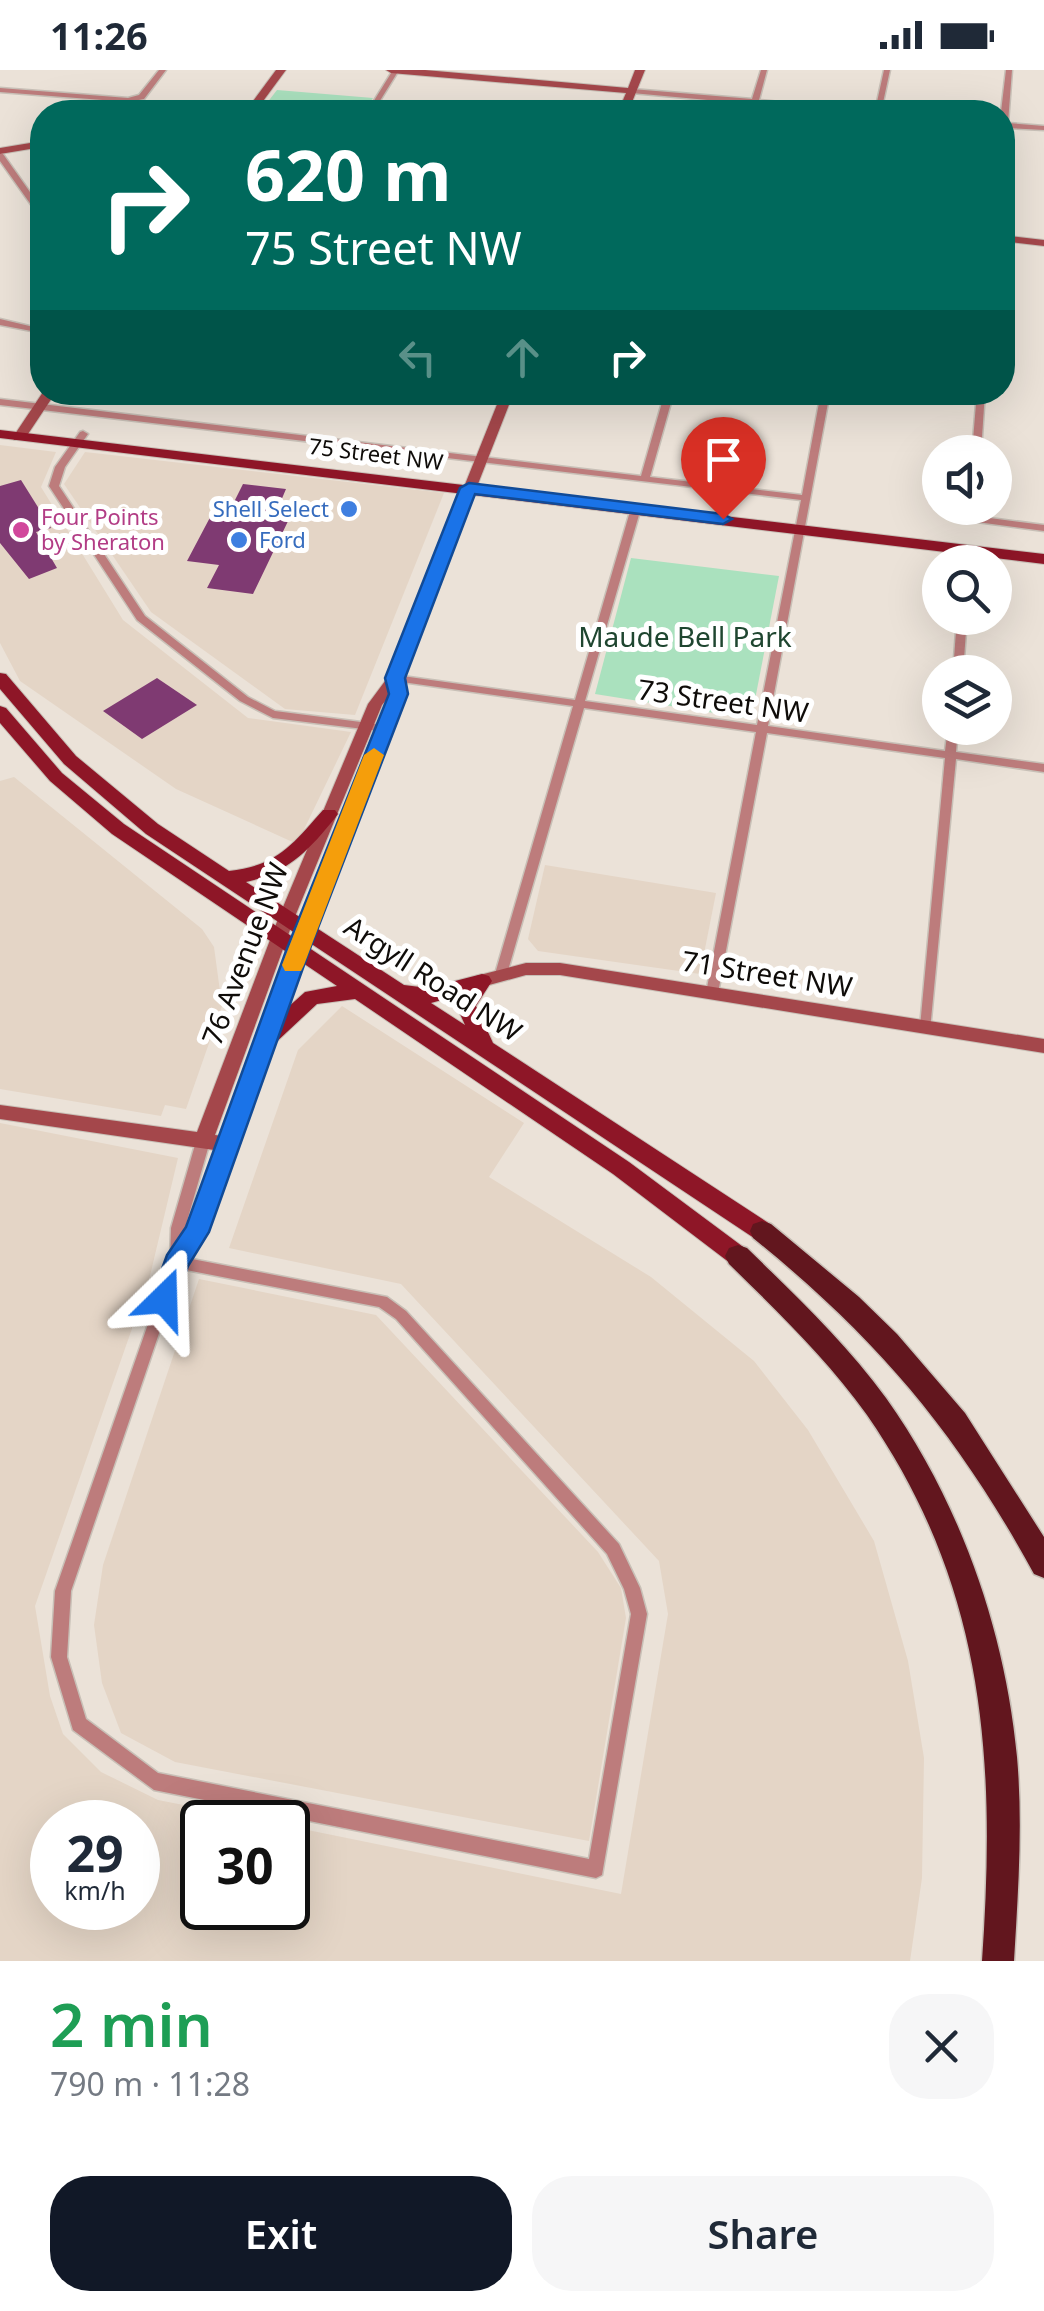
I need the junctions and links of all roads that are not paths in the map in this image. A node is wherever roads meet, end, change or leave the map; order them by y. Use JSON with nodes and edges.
{"nodes":[{"id":1,"x":163,"y":70,"type":"edge"},
{"id":2,"x":281,"y":70,"type":"edge"},
{"id":3,"x":393,"y":70,"type":"edge"},
{"id":4,"x":640,"y":70,"type":"edge"},
{"id":5,"x":764,"y":70,"type":"edge"},
{"id":6,"x":886,"y":70,"type":"edge"},
{"id":7,"x":1009,"y":70,"type":"edge"},
{"id":8,"x":521,"y":75,"type":"edge"},
{"id":9,"x":0,"y":90,"type":"edge"},
{"id":10,"x":632,"y":91,"type":"junction"},
{"id":11,"x":259,"y":100,"type":"edge"},
{"id":12,"x":377,"y":100,"type":"edge"},
{"id":13,"x":628,"y":100,"type":"edge"},
{"id":14,"x":733,"y":100,"type":"edge"},
{"id":15,"x":756,"y":100,"type":"edge"},
{"id":16,"x":878,"y":100,"type":"edge"},
{"id":17,"x":1006,"y":100,"type":"edge"},
{"id":18,"x":1015,"y":126,"type":"edge"},
{"id":19,"x":1044,"y":128,"type":"edge"},
{"id":20,"x":30,"y":147,"type":"edge"},
{"id":21,"x":0,"y":154,"type":"edge"},
{"id":22,"x":30,"y":197,"type":"edge"},
{"id":23,"x":1015,"y":239,"type":"edge"},
{"id":24,"x":1044,"y":242,"type":"edge"},
{"id":25,"x":0,"y":322,"type":"edge"},
{"id":26,"x":30,"y":328,"type":"edge"},
{"id":27,"x":0,"y":402,"type":"edge"},
{"id":28,"x":503,"y":405,"type":"edge"},
{"id":29,"x":666,"y":405,"type":"edge"},
{"id":30,"x":824,"y":405,"type":"edge"},
{"id":31,"x":980,"y":405,"type":"edge"},
{"id":32,"x":40,"y":407,"type":"junction"},
{"id":33,"x":0,"y":424,"type":"edge"},
{"id":34,"x":22,"y":432,"type":"junction"},
{"id":35,"x":0,"y":434,"type":"edge"},
{"id":36,"x":977,"y":435,"type":"edge"},
{"id":37,"x":79,"y":439,"type":"junction"},
{"id":38,"x":481,"y":459,"type":"junction"},
{"id":39,"x":645,"y":478,"type":"junction"},
{"id":40,"x":471,"y":483,"type":"junction"},
{"id":41,"x":806,"y":498,"type":"junction"},
{"id":42,"x":636,"y":508,"type":"junction"},
{"id":43,"x":1012,"y":521,"type":"edge"},
{"id":44,"x":802,"y":524,"type":"junction"},
{"id":45,"x":1044,"y":528,"type":"edge"},
{"id":46,"x":922,"y":547,"type":"edge"},
{"id":47,"x":1044,"y":548,"type":"edge"},
{"id":48,"x":1012,"y":558,"type":"edge"},
{"id":49,"x":1044,"y":559,"type":"edge"},
{"id":50,"x":0,"y":678,"type":"edge"},
{"id":51,"x":395,"y":678,"type":"junction"},
{"id":52,"x":580,"y":704,"type":"junction"},
{"id":53,"x":0,"y":712,"type":"edge"},
{"id":54,"x":364,"y":726,"type":"junction"},
{"id":55,"x":384,"y":729,"type":"junction"},
{"id":56,"x":762,"y":729,"type":"junction"},
{"id":57,"x":952,"y":745,"type":"edge"},
{"id":58,"x":951,"y":755,"type":"junction"},
{"id":59,"x":1044,"y":768,"type":"edge"},
{"id":60,"x":329,"y":814,"type":"junction"},
{"id":61,"x":224,"y":878,"type":"junction"},
{"id":62,"x":282,"y":928,"type":"junction"},
{"id":63,"x":302,"y":941,"type":"junction"},
{"id":64,"x":492,"y":978,"type":"junction"},
{"id":65,"x":358,"y":991,"type":"junction"},
{"id":66,"x":394,"y":991,"type":"junction"},
{"id":67,"x":712,"y":994,"type":"junction"},
{"id":68,"x":926,"y":1027,"type":"junction"},
{"id":69,"x":265,"y":1040,"type":"junction"},
{"id":70,"x":1044,"y":1046,"type":"edge"},
{"id":71,"x":487,"y":1050,"type":"junction"},
{"id":72,"x":0,"y":1112,"type":"edge"},
{"id":73,"x":204,"y":1138,"type":"junction"},
{"id":74,"x":228,"y":1144,"type":"junction"},
{"id":75,"x":762,"y":1231,"type":"joint"},
{"id":76,"x":738,"y":1256,"type":"joint"},
{"id":77,"x":176,"y":1262,"type":"junction"},
{"id":78,"x":1044,"y":1564,"type":"edge"},
{"id":79,"x":998,"y":1961,"type":"edge"}],
"edges":[{"from":1,"to":9,"type":"street"},
{"from":2,"to":11,"type":"street"},
{"from":3,"to":8,"type":"street"},
{"from":3,"to":12,"type":"street"},
{"from":4,"to":10,"type":"street"},
{"from":5,"to":15,"type":"street"},
{"from":6,"to":16,"type":"street"},
{"from":7,"to":17,"type":"street"},
{"from":8,"to":10,"type":"street"},
{"from":10,"to":13,"type":"street"},
{"from":10,"to":14,"type":"street"},
{"from":18,"to":19,"type":"street"},
{"from":20,"to":21,"type":"street"},
{"from":21,"to":22,"type":"street"},
{"from":23,"to":24,"type":"street"},
{"from":25,"to":26,"type":"street"},
{"from":27,"to":32,"type":"street","name":"75 Street NW"},
{"from":28,"to":38,"type":"street","name":"76 Avenue NW"},
{"from":29,"to":39,"type":"street"},
{"from":30,"to":41,"type":"street"},
{"from":31,"to":36,"type":"street"},
{"from":32,"to":34,"type":"street"},
{"from":32,"to":38,"type":"street","name":"75 Street NW"},
{"from":33,"to":34,"type":"main road","name":"75 Street NW"},
{"from":34,"to":35,"type":"main road","name":"75 Street NW"},
{"from":34,"to":37,"type":"main road","name":"75 Street NW"},
{"from":37,"to":40,"type":"main road","name":"75 Street NW"},
{"from":37,"to":54,"type":"street"},
{"from":38,"to":39,"type":"street","name":"75 Street NW"},
{"from":38,"to":40,"type":"street","name":"76 Avenue NW"},
{"from":39,"to":41,"type":"street","name":"75 Street NW"},
{"from":40,"to":42,"type":"main road","name":"75 Street NW"},
{"from":40,"to":44,"type":"main road","name":"75 Street NW"},
{"from":40,"to":51,"type":"street","name":"76 Avenue NW"},
{"from":41,"to":44,"type":"street"},
{"from":42,"to":44,"type":"main road","name":"75 Street NW"},
{"from":42,"to":52,"type":"street"},
{"from":43,"to":45,"type":"street"},
{"from":44,"to":46,"type":"main road","name":"75 Street NW"},
{"from":44,"to":47,"type":"main road","name":"75 Street NW"},
{"from":44,"to":56,"type":"street"},
{"from":48,"to":49,"type":"main road","name":"75 Street NW"},
{"from":50,"to":61,"type":"main road","name":"Argyll Road NW"},
{"from":51,"to":52,"type":"street","name":"73 Street NW"},
{"from":51,"to":54,"type":"street","name":"76 Avenue NW"},
{"from":51,"to":55,"type":"street","name":"76 Avenue NW"},
{"from":52,"to":56,"type":"street","name":"73 Street NW"},
{"from":52,"to":64,"type":"street"},
{"from":53,"to":62,"type":"main road","name":"Argyll Road NW"},
{"from":54,"to":55,"type":"street"},
{"from":54,"to":60,"type":"street","name":"76 Avenue NW"},
{"from":55,"to":63,"type":"street","name":"76 Avenue NW"},
{"from":56,"to":58,"type":"street","name":"73 Street NW"},
{"from":56,"to":67,"type":"street"},
{"from":57,"to":58,"type":"street"},
{"from":58,"to":59,"type":"street","name":"73 Street NW"},
{"from":58,"to":68,"type":"street"},
{"from":60,"to":61,"type":"main road"},
{"from":60,"to":62,"type":"street","name":"76 Avenue NW"},
{"from":61,"to":62,"type":"main road","name":"Argyll Road NW"},
{"from":62,"to":63,"type":"main road","name":"Argyll Road NW"},
{"from":62,"to":73,"type":"street","name":"76 Avenue NW"},
{"from":63,"to":65,"type":"main road","name":"Argyll Road NW"},
{"from":63,"to":66,"type":"main road","name":"Argyll Road NW"},
{"from":63,"to":69,"type":"street","name":"76 Avenue NW"},
{"from":64,"to":66,"type":"main road"},
{"from":64,"to":67,"type":"street","name":"71 Street NW"},
{"from":64,"to":71,"type":"main road"},
{"from":65,"to":69,"type":"main road"},
{"from":65,"to":76,"type":"main road","name":"Argyll Road NW"},
{"from":66,"to":71,"type":"main road","name":"Argyll Road NW"},
{"from":67,"to":68,"type":"street","name":"71 Street NW"},
{"from":68,"to":70,"type":"street","name":"71 Street NW"},
{"from":69,"to":74,"type":"street","name":"76 Avenue NW"},
{"from":71,"to":75,"type":"main road","name":"Argyll Road NW"},
{"from":72,"to":73,"type":"street"},
{"from":73,"to":74,"type":"street"},
{"from":73,"to":77,"type":"street","name":"76 Avenue NW"},
{"from":74,"to":77,"type":"street","name":"76 Avenue NW"},
{"from":75,"to":78,"type":"highway"},
{"from":76,"to":79,"type":"highway"},
{"from":77,"to":77,"type":"street","name":"76 Avenue NW"}]}
